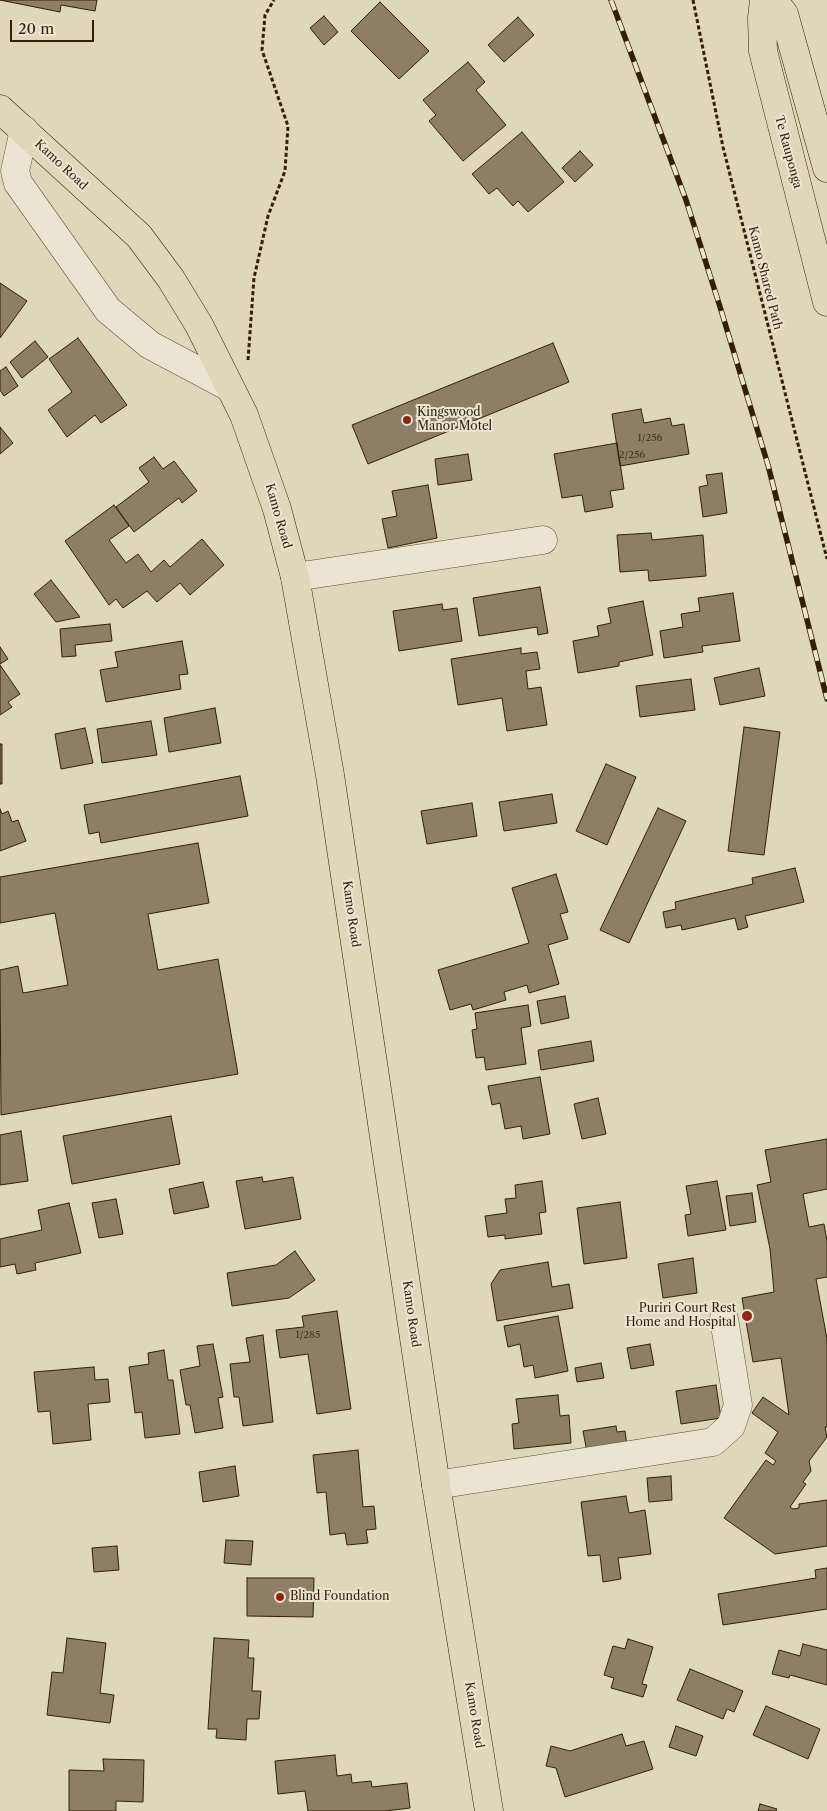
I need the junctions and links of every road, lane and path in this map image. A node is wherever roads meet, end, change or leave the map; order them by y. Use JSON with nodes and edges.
{"nodes":[{"id":1,"x":274,"y":0,"type":"edge"},
{"id":2,"x":693,"y":0,"type":"edge"},
{"id":3,"x":764,"y":0,"type":"edge"},
{"id":4,"x":773,"y":0,"type":"edge"},
{"id":5,"x":1,"y":111,"type":"edge"},
{"id":6,"x":24,"y":130,"type":"junction"},
{"id":7,"x":827,"y":168,"type":"edge"},
{"id":8,"x":827,"y":302,"type":"edge"},
{"id":9,"x":248,"y":366,"type":"dead end"},
{"id":10,"x":229,"y":387,"type":"junction"},
{"id":11,"x":543,"y":540,"type":"dead end"},
{"id":12,"x":827,"y":559,"type":"edge"},
{"id":13,"x":295,"y":577,"type":"junction"},
{"id":14,"x":724,"y":1320,"type":"dead end"},
{"id":15,"x":436,"y":1485,"type":"junction"},
{"id":16,"x":489,"y":1811,"type":"edge"}],
"edges":[{"from":1,"to":9,"type":"path"},
{"from":2,"to":12,"type":"path","name":"Kamo Shared Path"},
{"from":3,"to":8,"type":"main road","name":"Te Rauponga"},
{"from":4,"to":7,"type":"main road"},
{"from":5,"to":6,"type":"main road","name":"Kamo Road"},
{"from":6,"to":10,"type":"main road","name":"Kamo Road"},
{"from":6,"to":10,"type":"lane"},
{"from":10,"to":13,"type":"main road","name":"Kamo Road"},
{"from":11,"to":13,"type":"lane"},
{"from":13,"to":15,"type":"main road","name":"Kamo Road"},
{"from":14,"to":15,"type":"lane"},
{"from":15,"to":16,"type":"main road","name":"Kamo Road"}]}
